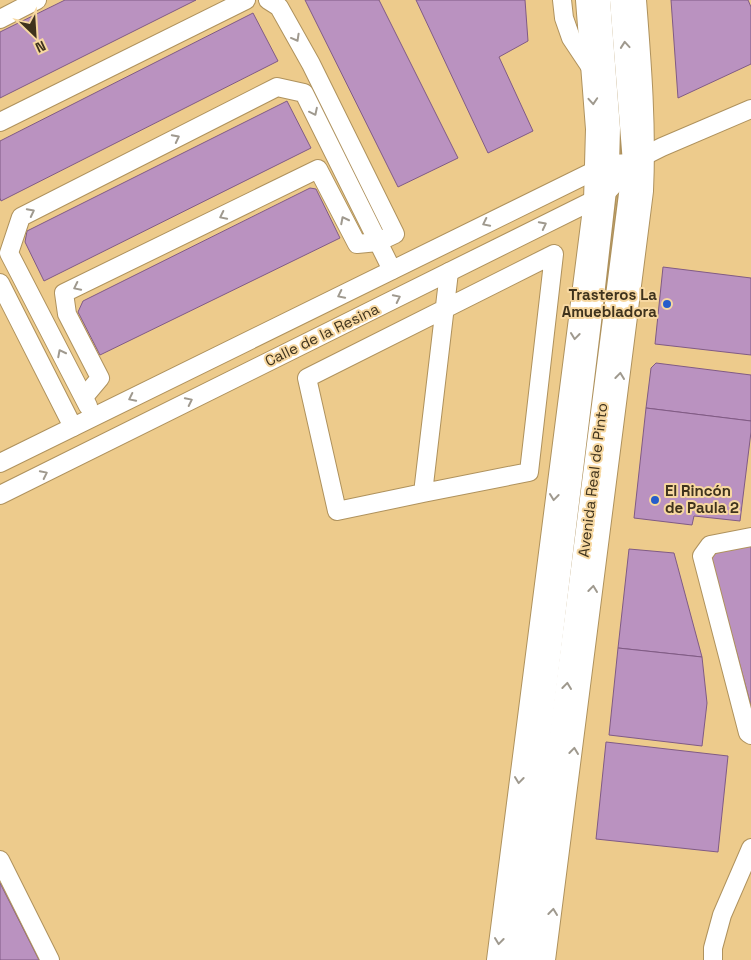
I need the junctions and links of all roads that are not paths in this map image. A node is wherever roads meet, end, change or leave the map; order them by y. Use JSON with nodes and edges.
{"nodes":[{"id":1,"x":37,"y":0,"type":"edge"},
{"id":2,"x":246,"y":0,"type":"edge"},
{"id":3,"x":268,"y":0,"type":"edge"},
{"id":4,"x":562,"y":0,"type":"edge"},
{"id":5,"x":585,"y":0,"type":"edge"},
{"id":6,"x":599,"y":0,"type":"edge"},
{"id":7,"x":621,"y":0,"type":"edge"},
{"id":8,"x":637,"y":0,"type":"edge"},
{"id":9,"x":0,"y":19,"type":"edge"},
{"id":10,"x":590,"y":66,"type":"junction"},
{"id":11,"x":751,"y":109,"type":"edge"},
{"id":12,"x":0,"y":122,"type":"edge"},
{"id":13,"x":640,"y":159,"type":"junction"},
{"id":14,"x":600,"y":167,"type":"junction"},
{"id":15,"x":598,"y":198,"type":"junction"},
{"id":16,"x":381,"y":246,"type":"junction"},
{"id":17,"x":392,"y":270,"type":"junction"},
{"id":18,"x":449,"y":272,"type":"junction"},
{"id":19,"x":0,"y":283,"type":"edge"},
{"id":20,"x":445,"y":309,"type":"junction"},
{"id":21,"x":84,"y":397,"type":"junction"},
{"id":22,"x":93,"y":418,"type":"junction"},
{"id":23,"x":73,"y":427,"type":"junction"},
{"id":24,"x":0,"y":463,"type":"edge"},
{"id":25,"x":424,"y":493,"type":"junction"},
{"id":26,"x":0,"y":495,"type":"edge"},
{"id":27,"x":751,"y":537,"type":"edge"},
{"id":28,"x":751,"y":735,"type":"edge"},
{"id":29,"x":751,"y":848,"type":"edge"},
{"id":30,"x":0,"y":860,"type":"edge"},
{"id":31,"x":50,"y":960,"type":"edge"},
{"id":32,"x":496,"y":960,"type":"edge"},
{"id":33,"x":512,"y":960,"type":"edge"},
{"id":34,"x":532,"y":960,"type":"edge"},
{"id":35,"x":546,"y":960,"type":"edge"},
{"id":36,"x":713,"y":960,"type":"edge"}],
"edges":[{"from":1,"to":9,"type":"street"},
{"from":2,"to":12,"type":"street"},
{"from":3,"to":16,"type":"street","one_way":true},
{"from":4,"to":10,"type":"street"},
{"from":5,"to":10,"type":"street"},
{"from":6,"to":14,"type":"main road","name":"Avenida Real de Pinto"},
{"from":13,"to":7,"type":"main road","name":"Avenida Real de Pinto","one_way":true},
{"from":8,"to":13,"type":"street"},
{"from":10,"to":14,"type":"street","one_way":true},
{"from":11,"to":13,"type":"street"},
{"from":13,"to":14,"type":"street"},
{"from":13,"to":15,"type":"street","name":"Calle de la Resina"},
{"from":34,"to":13,"type":"main road","name":"Avenida Real de Pinto","one_way":true},
{"from":35,"to":13,"type":"street","one_way":true},
{"from":14,"to":15,"type":"main road","name":"Avenida Real de Pinto"},
{"from":14,"to":17,"type":"street","name":"Calle de la Resina","one_way":true},
{"from":18,"to":15,"type":"street","name":"Calle de la Resina","one_way":true},
{"from":15,"to":32,"type":"street","one_way":true},
{"from":15,"to":33,"type":"main road","name":"Avenida Real de Pinto"},
{"from":16,"to":17,"type":"street"},
{"from":16,"to":21,"type":"street","one_way":true},
{"from":21,"to":16,"type":"street","one_way":true},
{"from":17,"to":22,"type":"street","name":"Calle de la Resina","one_way":true},
{"from":18,"to":20,"type":"street"},
{"from":26,"to":18,"type":"street","name":"Calle de la Resina","one_way":true},
{"from":19,"to":23,"type":"street"},
{"from":20,"to":25,"type":"street"},
{"from":20,"to":25,"type":"street"},
{"from":20,"to":25,"type":"street"},
{"from":21,"to":22,"type":"street"},
{"from":22,"to":23,"type":"street","name":"Calle de la Resina"},
{"from":23,"to":24,"type":"street","name":"Calle de la Resina"},
{"from":27,"to":28,"type":"street"},
{"from":29,"to":36,"type":"street"},
{"from":30,"to":31,"type":"street"}]}
